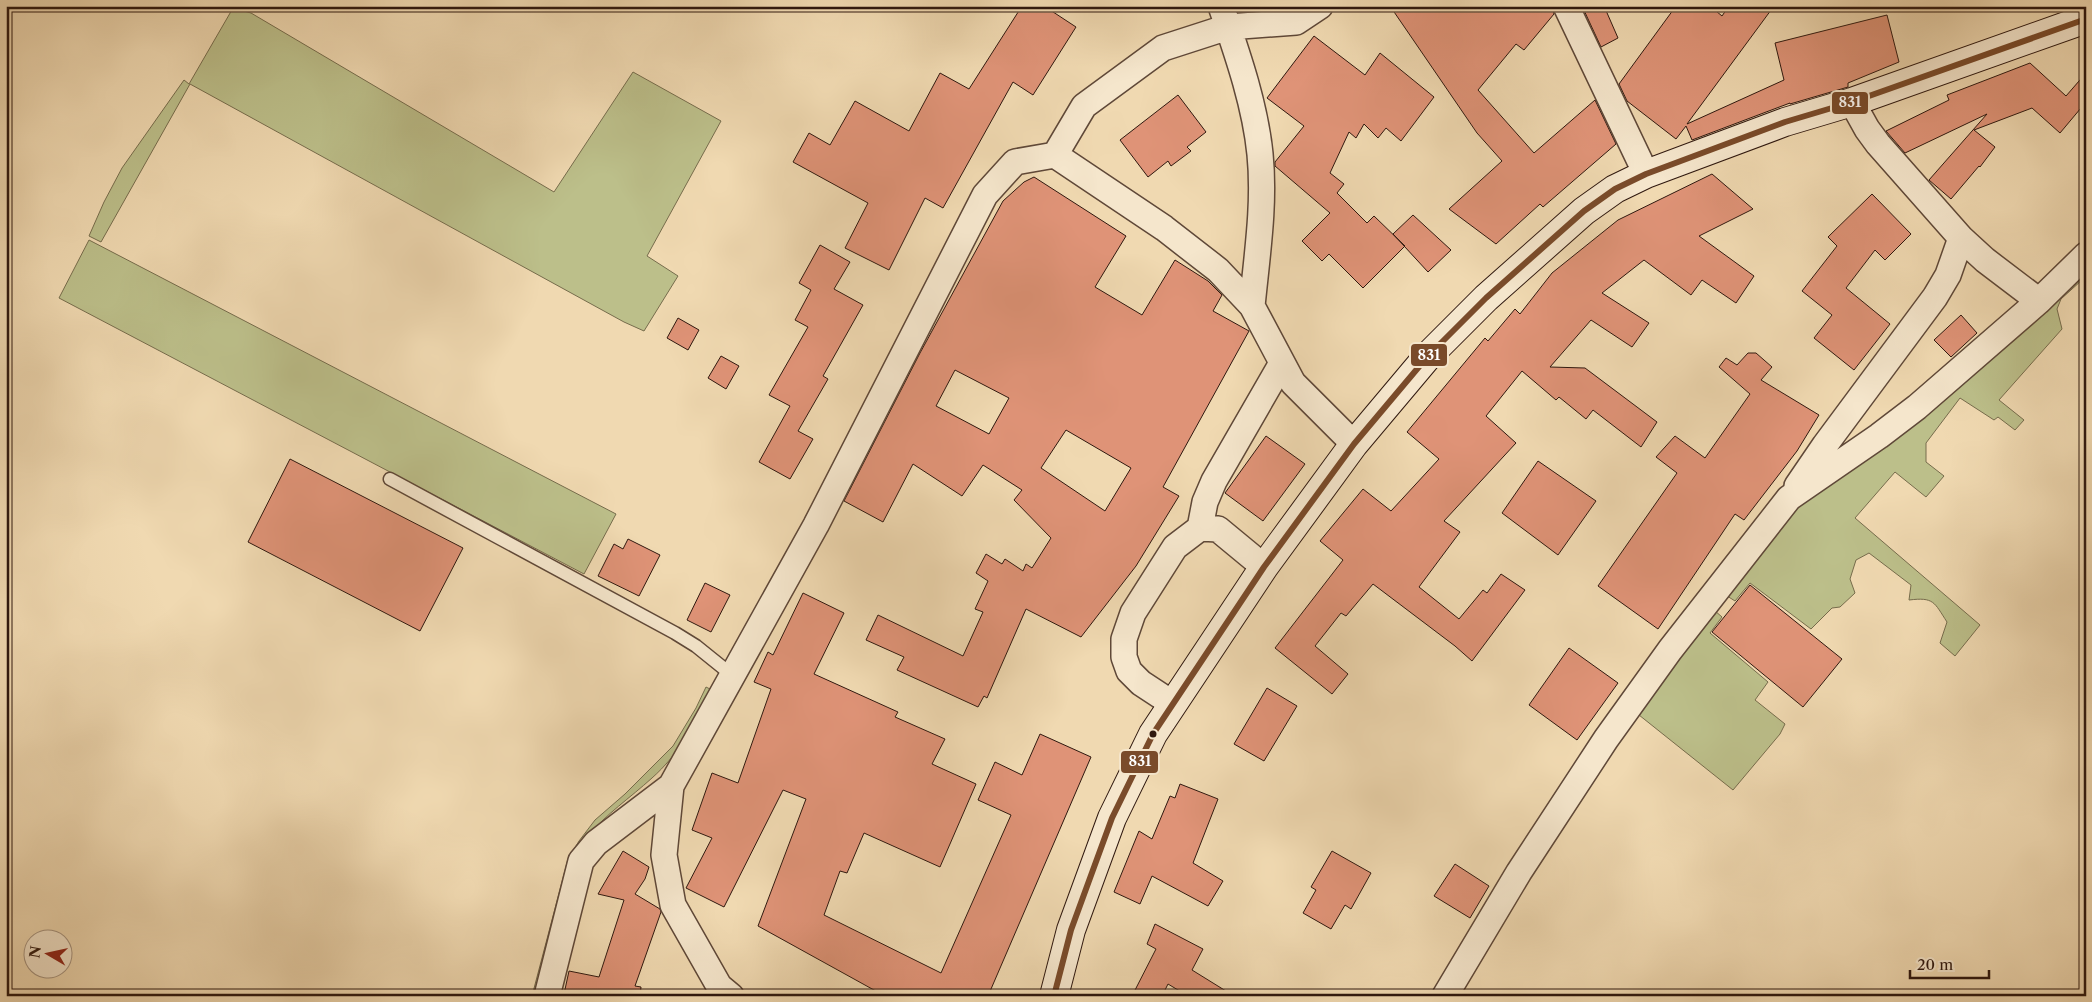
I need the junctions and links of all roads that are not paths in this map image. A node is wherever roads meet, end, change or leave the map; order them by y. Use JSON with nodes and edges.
{"nodes":[{"id":1,"x":1320,"y":6,"type":"edge"},
{"id":2,"x":1566,"y":6,"type":"edge"},
{"id":3,"x":1225,"y":17,"type":"edge"},
{"id":4,"x":2086,"y":19,"type":"edge"},
{"id":5,"x":1852,"y":102,"type":"junction"},
{"id":6,"x":1055,"y":155,"type":"junction"},
{"id":7,"x":1646,"y":174,"type":"junction"},
{"id":8,"x":1961,"y":238,"type":"junction"},
{"id":9,"x":2086,"y":255,"type":"edge"},
{"id":10,"x":2038,"y":301,"type":"junction"},
{"id":11,"x":1252,"y":306,"type":"junction"},
{"id":12,"x":1282,"y":363,"type":"junction"},
{"id":13,"x":1354,"y":444,"type":"junction"},
{"id":14,"x":390,"y":480,"type":"dead end"},
{"id":15,"x":1789,"y":498,"type":"junction"},
{"id":16,"x":1200,"y":528,"type":"junction"},
{"id":17,"x":1264,"y":567,"type":"junction"},
{"id":18,"x":732,"y":675,"type":"junction"},
{"id":19,"x":1173,"y":704,"type":"junction"},
{"id":20,"x":671,"y":786,"type":"junction"},
{"id":21,"x":547,"y":996,"type":"edge"},
{"id":22,"x":730,"y":996,"type":"edge"},
{"id":23,"x":1054,"y":996,"type":"edge"},
{"id":24,"x":1445,"y":996,"type":"edge"}],
"edges":[{"from":1,"to":3,"type":"street"},
{"from":2,"to":7,"type":"street"},
{"from":3,"to":6,"type":"street"},
{"from":3,"to":11,"type":"street"},
{"from":4,"to":5,"type":"main road"},
{"from":5,"to":7,"type":"main road"},
{"from":5,"to":8,"type":"street"},
{"from":6,"to":11,"type":"street"},
{"from":6,"to":18,"type":"street"},
{"from":7,"to":13,"type":"main road"},
{"from":8,"to":10,"type":"street"},
{"from":8,"to":15,"type":"street"},
{"from":9,"to":10,"type":"street"},
{"from":10,"to":15,"type":"street"},
{"from":11,"to":12,"type":"street"},
{"from":12,"to":13,"type":"street"},
{"from":12,"to":16,"type":"street"},
{"from":13,"to":17,"type":"main road"},
{"from":14,"to":18,"type":"lane"},
{"from":15,"to":24,"type":"street"},
{"from":16,"to":17,"type":"street"},
{"from":16,"to":19,"type":"street"},
{"from":17,"to":19,"type":"main road"},
{"from":18,"to":20,"type":"street"},
{"from":19,"to":23,"type":"main road"},
{"from":20,"to":21,"type":"street"},
{"from":20,"to":22,"type":"street"}]}
